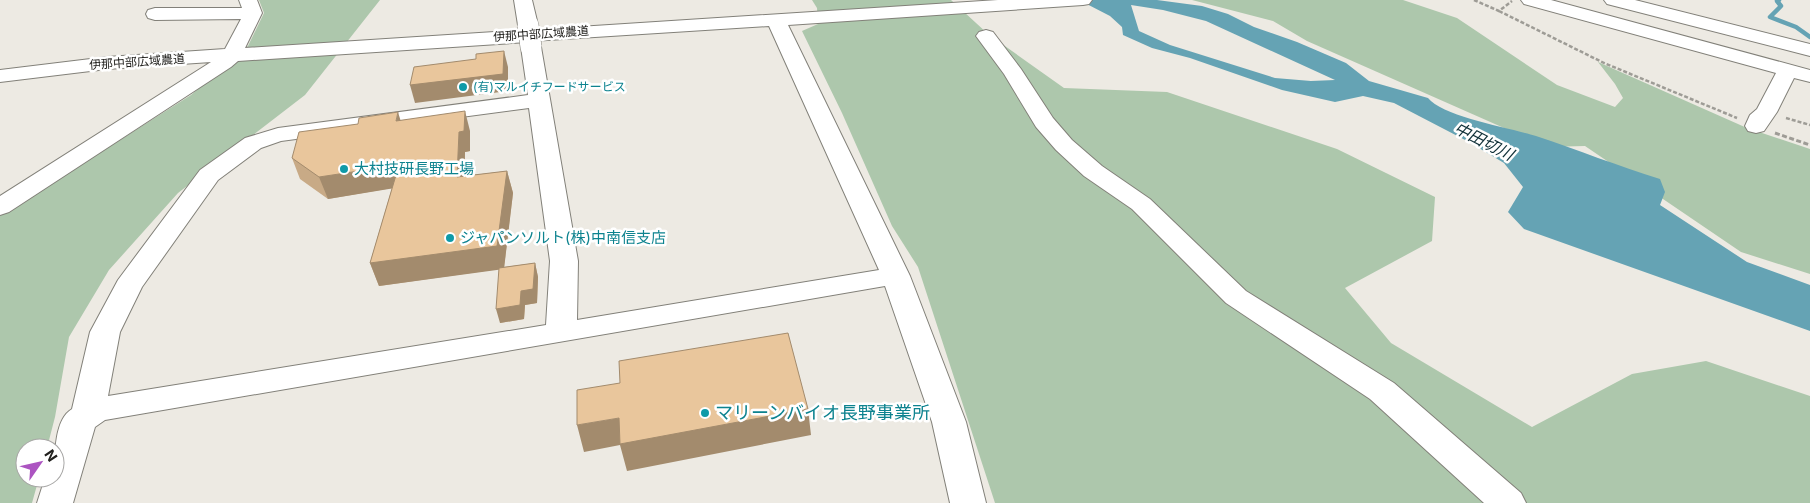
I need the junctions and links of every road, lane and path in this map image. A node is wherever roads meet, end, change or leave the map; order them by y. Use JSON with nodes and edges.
{"nodes":[{"id":1,"x":1083,"y":0,"type":"edge"},
{"id":2,"x":1474,"y":0,"type":"edge"},
{"id":3,"x":1514,"y":0,"type":"edge"},
{"id":4,"x":1530,"y":0,"type":"edge"},
{"id":5,"x":1613,"y":0,"type":"edge"},
{"id":6,"x":250,"y":7,"type":"edge"},
{"id":7,"x":1499,"y":11,"type":"junction"},
{"id":8,"x":155,"y":14,"type":"dead end"},
{"id":9,"x":526,"y":16,"type":"edge"},
{"id":10,"x":546,"y":16,"type":"dead end"},
{"id":11,"x":790,"y":19,"type":"junction"},
{"id":12,"x":986,"y":36,"type":"dead end"},
{"id":13,"x":531,"y":49,"type":"junction"},
{"id":14,"x":1810,"y":50,"type":"edge"},
{"id":15,"x":228,"y":59,"type":"junction"},
{"id":16,"x":1788,"y":70,"type":"junction"},
{"id":17,"x":0,"y":76,"type":"edge"},
{"id":18,"x":1810,"y":76,"type":"edge"},
{"id":19,"x":538,"y":100,"type":"junction"},
{"id":20,"x":1756,"y":126,"type":"junction"},
{"id":21,"x":1810,"y":145,"type":"edge"},
{"id":22,"x":0,"y":207,"type":"edge"},
{"id":23,"x":896,"y":276,"type":"junction"},
{"id":24,"x":561,"y":333,"type":"junction"},
{"id":25,"x":88,"y":414,"type":"junction"},
{"id":26,"x":55,"y":503,"type":"edge"},
{"id":27,"x":968,"y":503,"type":"edge"},
{"id":28,"x":1508,"y":503,"type":"edge"}],
"edges":[{"from":1,"to":11,"type":"street","name":"伊那中部広域農道"},
{"from":2,"to":7,"type":"path"},
{"from":3,"to":7,"type":"path"},
{"from":4,"to":16,"type":"street"},
{"from":5,"to":14,"type":"street"},
{"from":6,"to":8,"type":"street"},
{"from":6,"to":15,"type":"street"},
{"from":7,"to":20,"type":"path"},
{"from":9,"to":10,"type":"street"},
{"from":9,"to":11,"type":"street"},
{"from":9,"to":13,"type":"street","bridge":true},
{"from":11,"to":15,"type":"street","name":"伊那中部広域農道"},
{"from":11,"to":23,"type":"street"},
{"from":12,"to":28,"type":"street"},
{"from":13,"to":15,"type":"street"},
{"from":13,"to":19,"type":"street"},
{"from":15,"to":17,"type":"street","name":"伊那中部広域農道"},
{"from":15,"to":22,"type":"street"},
{"from":16,"to":18,"type":"street"},
{"from":16,"to":20,"type":"street"},
{"from":19,"to":24,"type":"street"},
{"from":19,"to":25,"type":"street"},
{"from":20,"to":21,"type":"path"},
{"from":23,"to":24,"type":"street"},
{"from":23,"to":27,"type":"street"},
{"from":24,"to":25,"type":"street"},
{"from":25,"to":26,"type":"street"}]}
